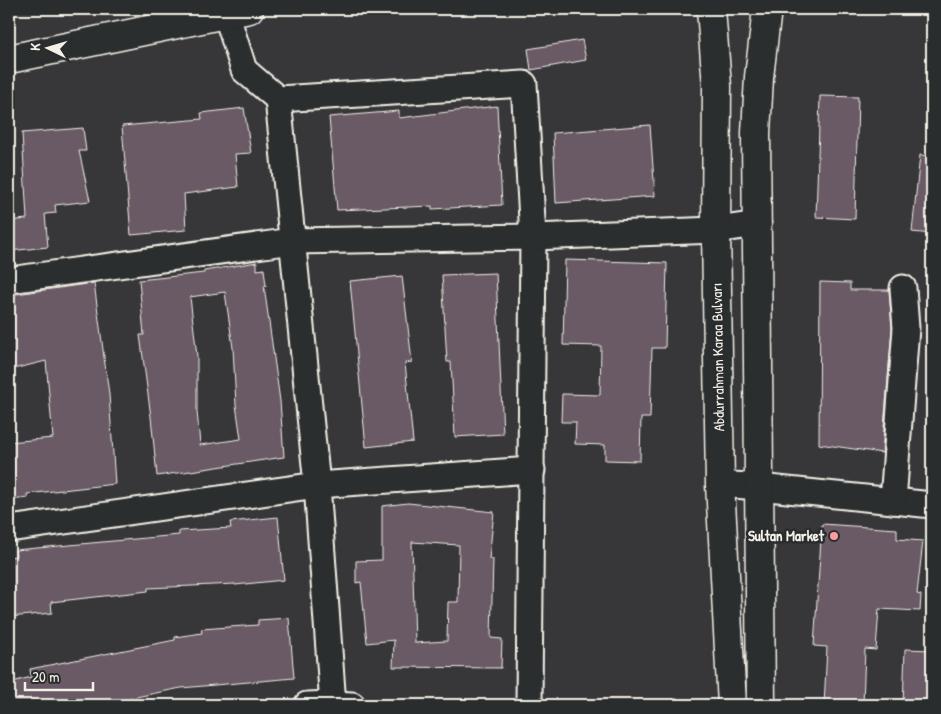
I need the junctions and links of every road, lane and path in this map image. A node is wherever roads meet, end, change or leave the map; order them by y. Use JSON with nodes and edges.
{"nodes":[{"id":1,"x":711,"y":9,"type":"edge"},
{"id":2,"x":238,"y":11,"type":"edge"},
{"id":3,"x":769,"y":16,"type":"edge"},
{"id":4,"x":9,"y":59,"type":"edge"},
{"id":5,"x":278,"y":99,"type":"junction"},
{"id":6,"x":758,"y":224,"type":"junction"},
{"id":7,"x":716,"y":230,"type":"junction"},
{"id":8,"x":534,"y":237,"type":"junction"},
{"id":9,"x":293,"y":241,"type":"junction"},
{"id":10,"x":9,"y":280,"type":"edge"},
{"id":11,"x":903,"y":288,"type":"dead end"},
{"id":12,"x":532,"y":470,"type":"junction"},
{"id":13,"x":720,"y":484,"type":"junction"},
{"id":14,"x":317,"y":485,"type":"junction"},
{"id":15,"x":759,"y":486,"type":"junction"},
{"id":16,"x":893,"y":501,"type":"junction"},
{"id":17,"x":932,"y":505,"type":"edge"},
{"id":18,"x":9,"y":529,"type":"edge"},
{"id":19,"x":307,"y":705,"type":"edge"},
{"id":20,"x":336,"y":705,"type":"edge"},
{"id":21,"x":529,"y":705,"type":"edge"},
{"id":22,"x":732,"y":705,"type":"edge"},
{"id":23,"x":761,"y":705,"type":"edge"}],
"edges":[{"from":1,"to":7,"type":"main road","name":"Abdurrahman Karaa Bulvarı"},
{"from":2,"to":4,"type":"main road"},
{"from":2,"to":5,"type":"street"},
{"from":3,"to":6,"type":"main road"},
{"from":5,"to":8,"type":"street"},
{"from":5,"to":9,"type":"street"},
{"from":6,"to":7,"type":"street"},
{"from":6,"to":15,"type":"main road"},
{"from":7,"to":8,"type":"street"},
{"from":7,"to":13,"type":"main road","name":"Abdurrahman Karaa Bulvarı"},
{"from":8,"to":9,"type":"street"},
{"from":8,"to":12,"type":"street"},
{"from":9,"to":10,"type":"street"},
{"from":9,"to":14,"type":"street"},
{"from":11,"to":16,"type":"street"},
{"from":12,"to":14,"type":"street"},
{"from":12,"to":21,"type":"street"},
{"from":13,"to":15,"type":"street"},
{"from":13,"to":22,"type":"main road","name":"Abdurrahman Karaa Bulvarı"},
{"from":14,"to":18,"type":"street"},
{"from":14,"to":20,"type":"street"},
{"from":15,"to":16,"type":"street"},
{"from":15,"to":23,"type":"main road"},
{"from":16,"to":17,"type":"street"},
{"from":19,"to":20,"type":"street"}]}
